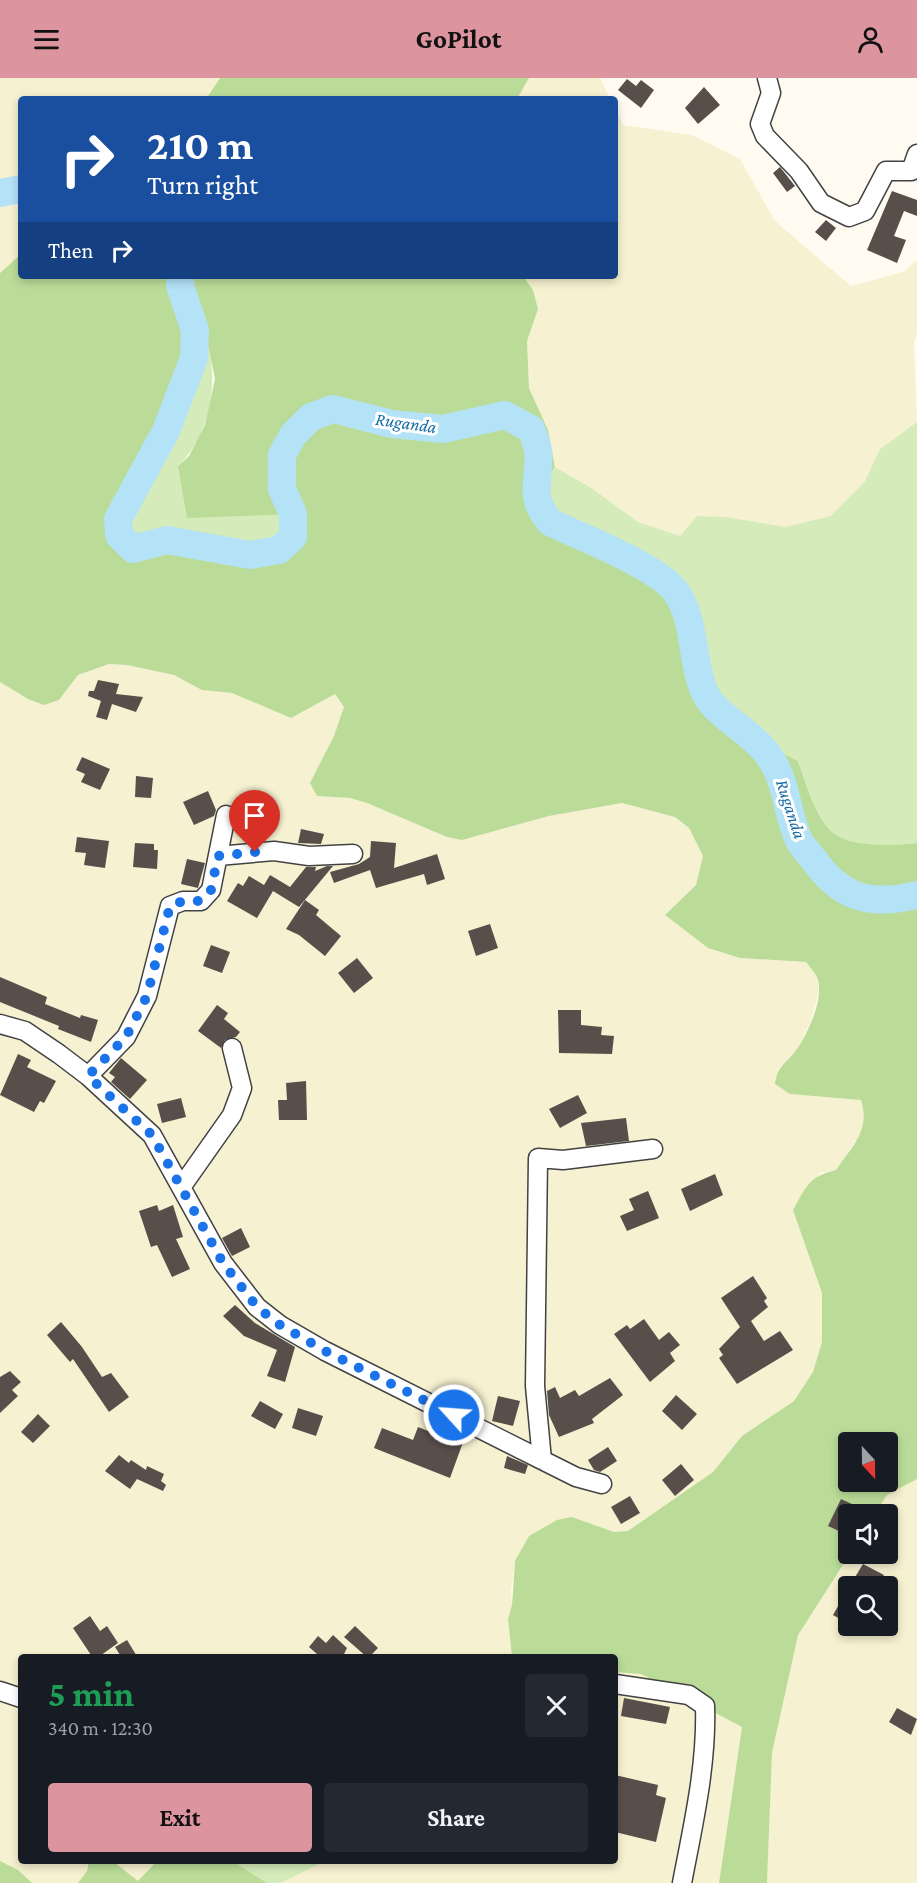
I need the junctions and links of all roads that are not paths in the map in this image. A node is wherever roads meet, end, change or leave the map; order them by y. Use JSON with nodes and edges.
{"nodes":[{"id":1,"x":766,"y":78,"type":"edge"},
{"id":2,"x":917,"y":154,"type":"edge"},
{"id":3,"x":226,"y":816,"type":"dead end"},
{"id":4,"x":353,"y":854,"type":"dead end"},
{"id":5,"x":218,"y":856,"type":"junction"},
{"id":6,"x":0,"y":1024,"type":"edge"},
{"id":7,"x":232,"y":1048,"type":"dead end"},
{"id":8,"x":88,"y":1076,"type":"junction"},
{"id":9,"x":653,"y":1149,"type":"dead end"},
{"id":10,"x":182,"y":1186,"type":"junction"},
{"id":11,"x":542,"y":1460,"type":"junction"},
{"id":12,"x":602,"y":1484,"type":"dead end"},
{"id":13,"x":618,"y":1684,"type":"edge"},
{"id":14,"x":0,"y":1691,"type":"edge"},
{"id":15,"x":18,"y":1697,"type":"edge"},
{"id":16,"x":682,"y":1883,"type":"edge"}],
"edges":[{"from":1,"to":2,"type":"street"},
{"from":3,"to":5,"type":"street"},
{"from":4,"to":5,"type":"street"},
{"from":5,"to":8,"type":"street"},
{"from":6,"to":8,"type":"street"},
{"from":7,"to":10,"type":"street"},
{"from":8,"to":10,"type":"street"},
{"from":9,"to":11,"type":"street"},
{"from":10,"to":11,"type":"street"},
{"from":11,"to":12,"type":"street"},
{"from":13,"to":16,"type":"street"},
{"from":14,"to":15,"type":"street"}]}
